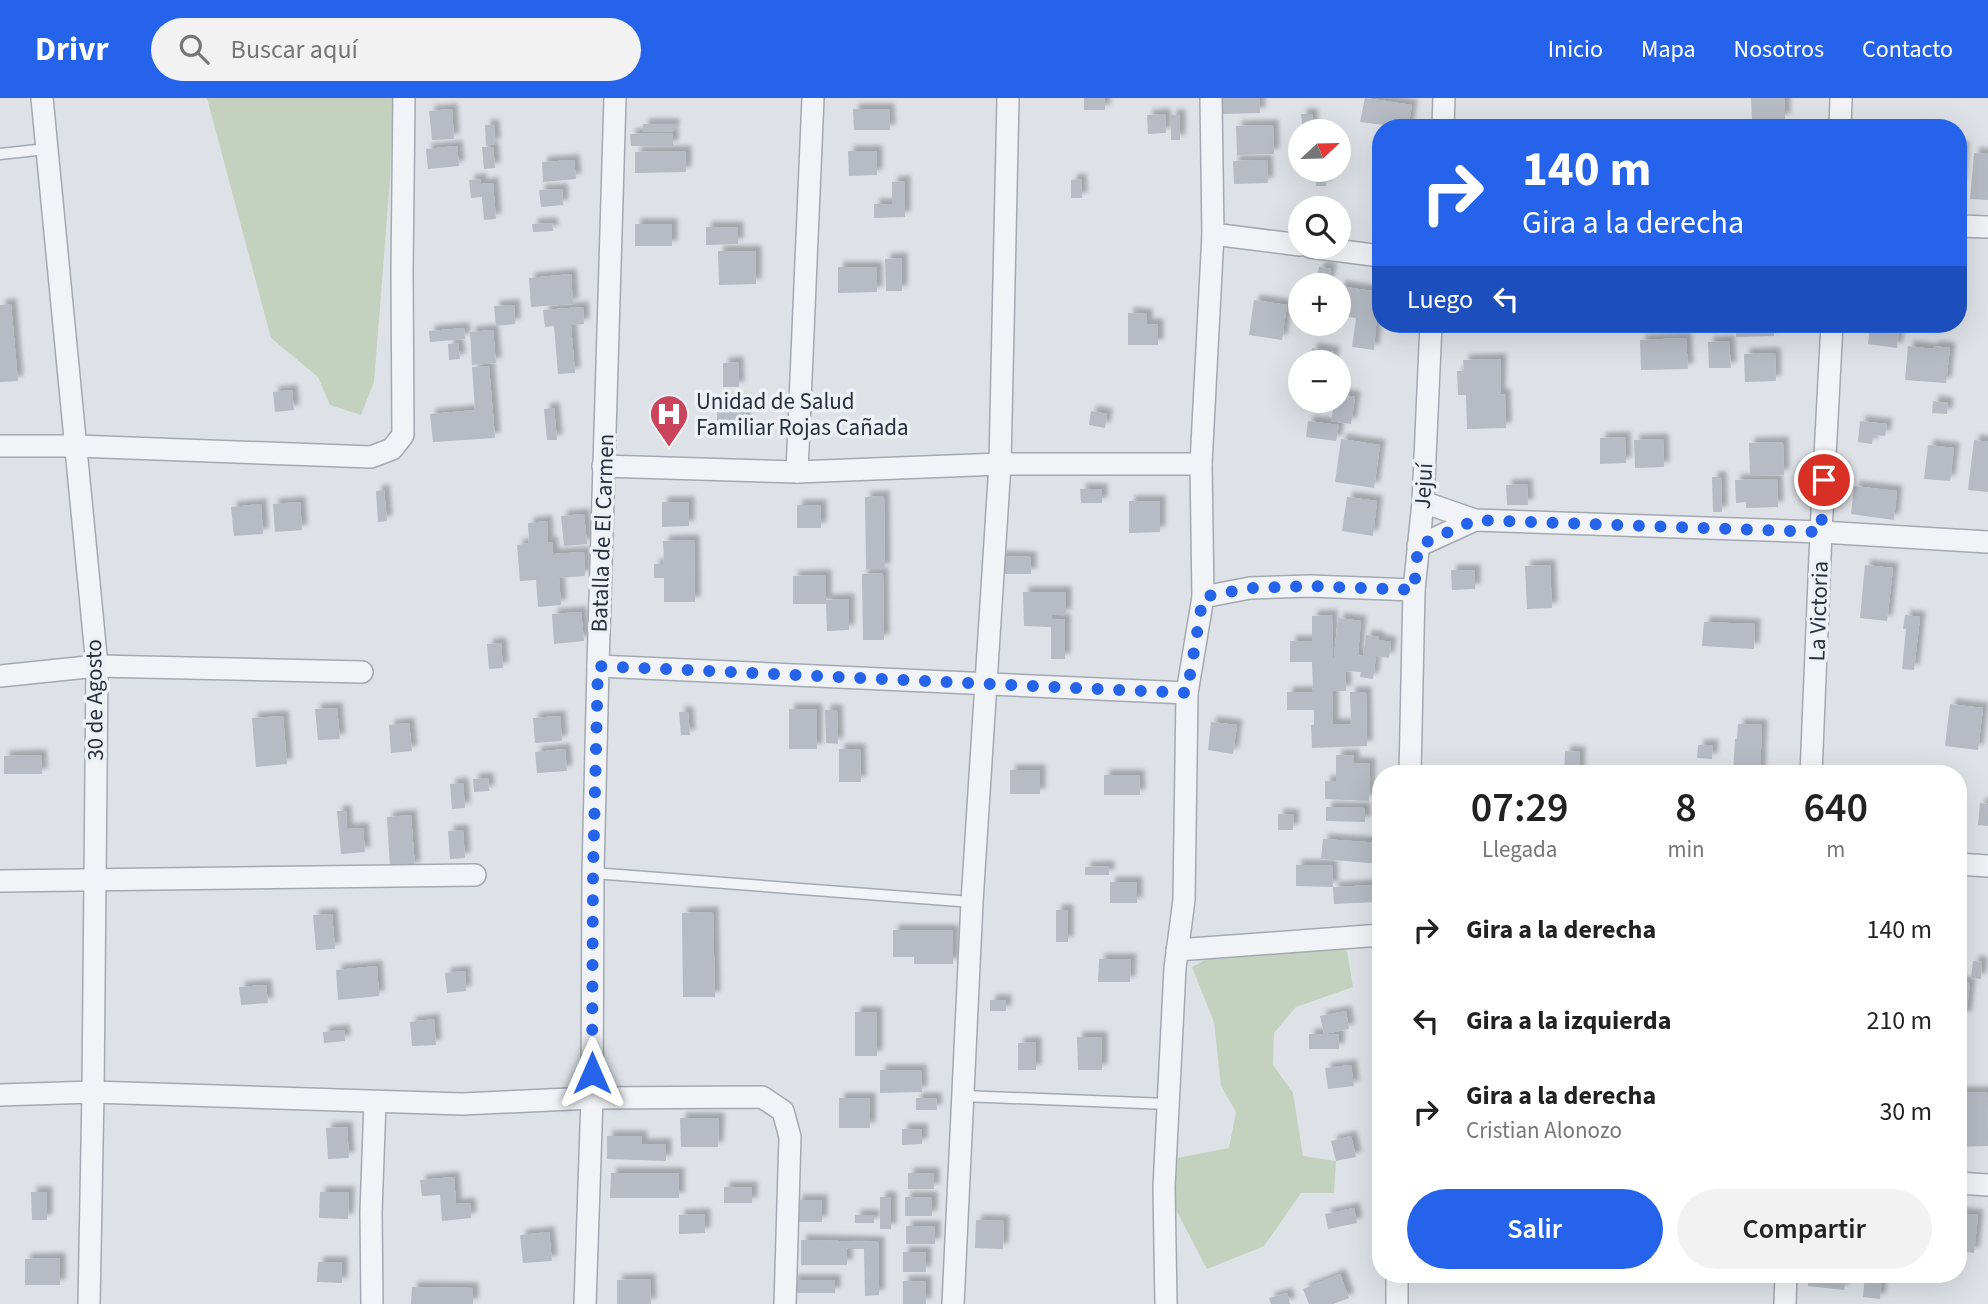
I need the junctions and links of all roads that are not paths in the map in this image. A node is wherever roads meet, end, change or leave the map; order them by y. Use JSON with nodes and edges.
{"nodes":[{"id":1,"x":42,"y":98,"type":"edge"},
{"id":2,"x":404,"y":98,"type":"edge"},
{"id":3,"x":615,"y":98,"type":"edge"},
{"id":4,"x":813,"y":98,"type":"edge"},
{"id":5,"x":1008,"y":98,"type":"edge"},
{"id":6,"x":1211,"y":98,"type":"edge"},
{"id":7,"x":1444,"y":98,"type":"edge"},
{"id":8,"x":1841,"y":98,"type":"edge"},
{"id":9,"x":1443,"y":119,"type":"edge"},
{"id":10,"x":1840,"y":119,"type":"edge"},
{"id":11,"x":46,"y":149,"type":"junction"},
{"id":12,"x":0,"y":154,"type":"edge"},
{"id":13,"x":1967,"y":226,"type":"edge"},
{"id":14,"x":1988,"y":227,"type":"edge"},
{"id":15,"x":1213,"y":234,"type":"junction"},
{"id":16,"x":1288,"y":243,"type":"edge"},
{"id":17,"x":1351,"y":252,"type":"edge"},
{"id":18,"x":1372,"y":255,"type":"edge"},
{"id":19,"x":1431,"y":333,"type":"edge"},
{"id":20,"x":1832,"y":333,"type":"edge"},
{"id":21,"x":0,"y":446,"type":"edge"},
{"id":22,"x":77,"y":446,"type":"junction"},
{"id":23,"x":1000,"y":464,"type":"junction"},
{"id":24,"x":1201,"y":464,"type":"junction"},
{"id":25,"x":603,"y":466,"type":"junction"},
{"id":26,"x":796,"y":472,"type":"junction"},
{"id":27,"x":1423,"y":502,"type":"junction"},
{"id":28,"x":1475,"y":520,"type":"junction"},
{"id":29,"x":1821,"y":532,"type":"junction"},
{"id":30,"x":1988,"y":542,"type":"edge"},
{"id":31,"x":1418,"y":546,"type":"junction"},
{"id":32,"x":1414,"y":590,"type":"junction"},
{"id":33,"x":1203,"y":597,"type":"junction"},
{"id":34,"x":97,"y":666,"type":"junction"},
{"id":35,"x":598,"y":666,"type":"junction"},
{"id":36,"x":362,"y":672,"type":"dead end"},
{"id":37,"x":0,"y":676,"type":"edge"},
{"id":38,"x":986,"y":684,"type":"junction"},
{"id":39,"x":1187,"y":693,"type":"junction"},
{"id":40,"x":1410,"y":765,"type":"edge"},
{"id":41,"x":1811,"y":765,"type":"edge"},
{"id":42,"x":1967,"y":865,"type":"edge"},
{"id":43,"x":1988,"y":866,"type":"edge"},
{"id":44,"x":593,"y":873,"type":"junction"},
{"id":45,"x":475,"y":875,"type":"dead end"},
{"id":46,"x":0,"y":881,"type":"edge"},
{"id":47,"x":94,"y":881,"type":"junction"},
{"id":48,"x":972,"y":902,"type":"junction"},
{"id":49,"x":1372,"y":936,"type":"edge"},
{"id":50,"x":1177,"y":950,"type":"junction"},
{"id":51,"x":93,"y":1092,"type":"junction"},
{"id":52,"x":0,"y":1095,"type":"edge"},
{"id":53,"x":963,"y":1096,"type":"junction"},
{"id":54,"x":592,"y":1098,"type":"junction"},
{"id":55,"x":375,"y":1102,"type":"junction"},
{"id":56,"x":1168,"y":1104,"type":"junction"},
{"id":57,"x":1967,"y":1184,"type":"edge"},
{"id":58,"x":1988,"y":1185,"type":"edge"},
{"id":59,"x":1397,"y":1283,"type":"edge"},
{"id":60,"x":1785,"y":1283,"type":"edge"},
{"id":61,"x":89,"y":1304,"type":"edge"},
{"id":62,"x":372,"y":1304,"type":"edge"},
{"id":63,"x":585,"y":1304,"type":"edge"},
{"id":64,"x":785,"y":1304,"type":"edge"},
{"id":65,"x":953,"y":1304,"type":"edge"},
{"id":66,"x":1166,"y":1304,"type":"edge"},
{"id":67,"x":1397,"y":1304,"type":"edge"},
{"id":68,"x":1784,"y":1304,"type":"edge"}],
"edges":[{"from":1,"to":11,"type":"street","name":"30 de Agosto"},
{"from":2,"to":22,"type":"street"},
{"from":3,"to":25,"type":"street","name":"Batalla de El Carmen"},
{"from":4,"to":26,"type":"street"},
{"from":5,"to":23,"type":"street"},
{"from":6,"to":15,"type":"street"},
{"from":7,"to":9,"type":"street"},
{"from":8,"to":10,"type":"street"},
{"from":11,"to":12,"type":"lane"},
{"from":11,"to":22,"type":"street","name":"30 de Agosto"},
{"from":13,"to":14,"type":"street"},
{"from":15,"to":16,"type":"street"},
{"from":15,"to":24,"type":"street"},
{"from":17,"to":18,"type":"street"},
{"from":19,"to":27,"type":"street","name":"Jejuí"},
{"from":20,"to":29,"type":"street","name":"La Victoria"},
{"from":21,"to":22,"type":"street"},
{"from":22,"to":34,"type":"street","name":"30 de Agosto"},
{"from":23,"to":24,"type":"street"},
{"from":23,"to":26,"type":"street"},
{"from":23,"to":38,"type":"street"},
{"from":24,"to":33,"type":"street"},
{"from":25,"to":26,"type":"street"},
{"from":25,"to":35,"type":"street","name":"Batalla de El Carmen"},
{"from":27,"to":28,"type":"street"},
{"from":27,"to":31,"type":"street","name":"Jejuí"},
{"from":28,"to":29,"type":"street"},
{"from":28,"to":31,"type":"street"},
{"from":29,"to":30,"type":"street"},
{"from":29,"to":41,"type":"street","name":"La Victoria"},
{"from":31,"to":32,"type":"street","name":"Jejuí"},
{"from":32,"to":33,"type":"street"},
{"from":32,"to":40,"type":"street","name":"Jejuí"},
{"from":33,"to":39,"type":"street"},
{"from":34,"to":36,"type":"street"},
{"from":34,"to":37,"type":"street"},
{"from":34,"to":47,"type":"street","name":"30 de Agosto"},
{"from":35,"to":38,"type":"street"},
{"from":35,"to":44,"type":"street","name":"Batalla de El Carmen"},
{"from":38,"to":39,"type":"street"},
{"from":38,"to":48,"type":"street"},
{"from":39,"to":50,"type":"street"},
{"from":42,"to":43,"type":"street"},
{"from":44,"to":48,"type":"lane"},
{"from":44,"to":54,"type":"street","name":"Batalla de El Carmen"},
{"from":45,"to":47,"type":"street"},
{"from":46,"to":47,"type":"street"},
{"from":47,"to":51,"type":"street","name":"30 de Agosto"},
{"from":48,"to":53,"type":"street"},
{"from":49,"to":50,"type":"street"},
{"from":50,"to":56,"type":"street"},
{"from":51,"to":52,"type":"street"},
{"from":51,"to":55,"type":"street"},
{"from":51,"to":61,"type":"street","name":"30 de Agosto"},
{"from":53,"to":56,"type":"lane"},
{"from":53,"to":65,"type":"street"},
{"from":54,"to":55,"type":"street"},
{"from":54,"to":63,"type":"street","name":"Batalla de El Carmen"},
{"from":54,"to":64,"type":"street"},
{"from":55,"to":62,"type":"street"},
{"from":56,"to":66,"type":"street"},
{"from":57,"to":58,"type":"street"},
{"from":59,"to":67,"type":"street"},
{"from":60,"to":68,"type":"street"}]}
